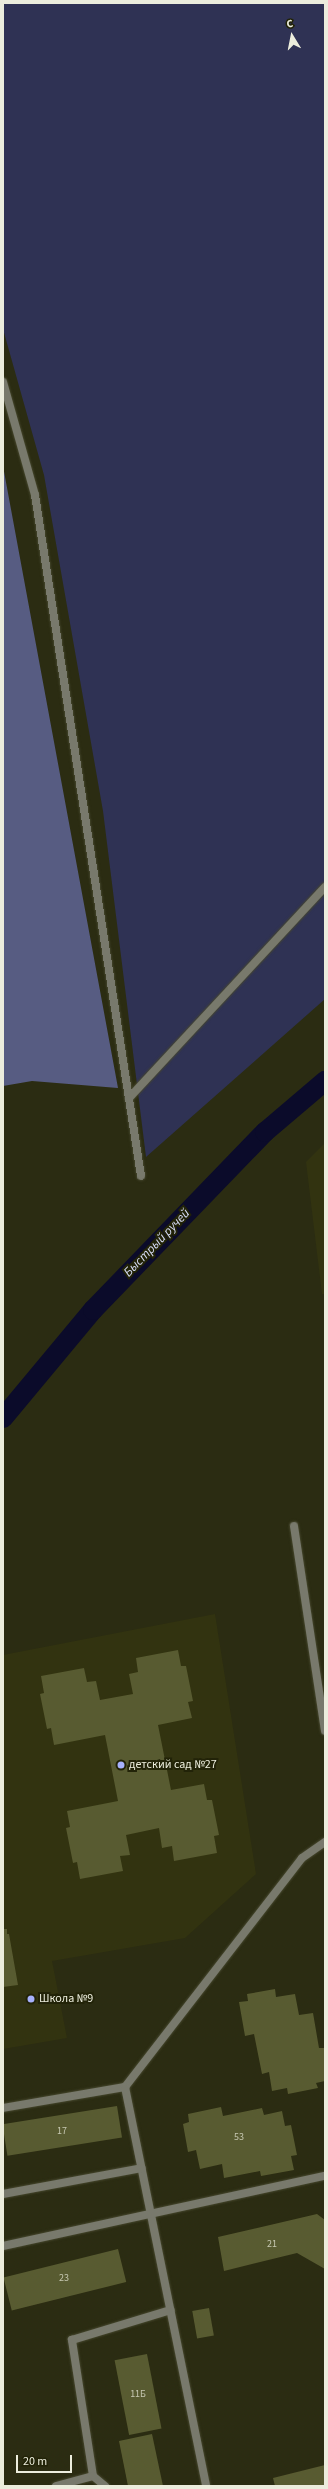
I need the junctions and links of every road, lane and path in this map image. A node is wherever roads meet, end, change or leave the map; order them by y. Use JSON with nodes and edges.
{"nodes":[{"id":1,"x":3,"y":382,"type":"edge"},
{"id":2,"x":325,"y":887,"type":"edge"},
{"id":3,"x":129,"y":1098,"type":"junction"},
{"id":4,"x":141,"y":1176,"type":"dead end"},
{"id":5,"x":294,"y":1526,"type":"dead end"},
{"id":6,"x":325,"y":1731,"type":"edge"},
{"id":7,"x":325,"y":1842,"type":"edge"},
{"id":8,"x":125,"y":2087,"type":"junction"},
{"id":9,"x":3,"y":2108,"type":"edge"},
{"id":10,"x":142,"y":2168,"type":"junction"},
{"id":11,"x":325,"y":2176,"type":"edge"},
{"id":12,"x":3,"y":2194,"type":"edge"},
{"id":13,"x":152,"y":2215,"type":"junction"},
{"id":14,"x":3,"y":2246,"type":"edge"},
{"id":15,"x":171,"y":2310,"type":"junction"},
{"id":16,"x":93,"y":2476,"type":"junction"},
{"id":17,"x":56,"y":2486,"type":"edge"},
{"id":18,"x":105,"y":2486,"type":"edge"},
{"id":19,"x":206,"y":2486,"type":"edge"}],
"edges":[{"from":1,"to":3,"type":"lane"},
{"from":2,"to":3,"type":"lane"},
{"from":3,"to":4,"type":"lane"},
{"from":5,"to":6,"type":"lane"},
{"from":7,"to":8,"type":"lane"},
{"from":8,"to":9,"type":"lane"},
{"from":8,"to":10,"type":"lane"},
{"from":10,"to":12,"type":"lane"},
{"from":10,"to":13,"type":"lane"},
{"from":11,"to":13,"type":"lane"},
{"from":13,"to":14,"type":"lane"},
{"from":13,"to":15,"type":"lane"},
{"from":15,"to":16,"type":"lane"},
{"from":15,"to":19,"type":"lane"},
{"from":16,"to":17,"type":"lane"},
{"from":16,"to":18,"type":"lane"}]}
